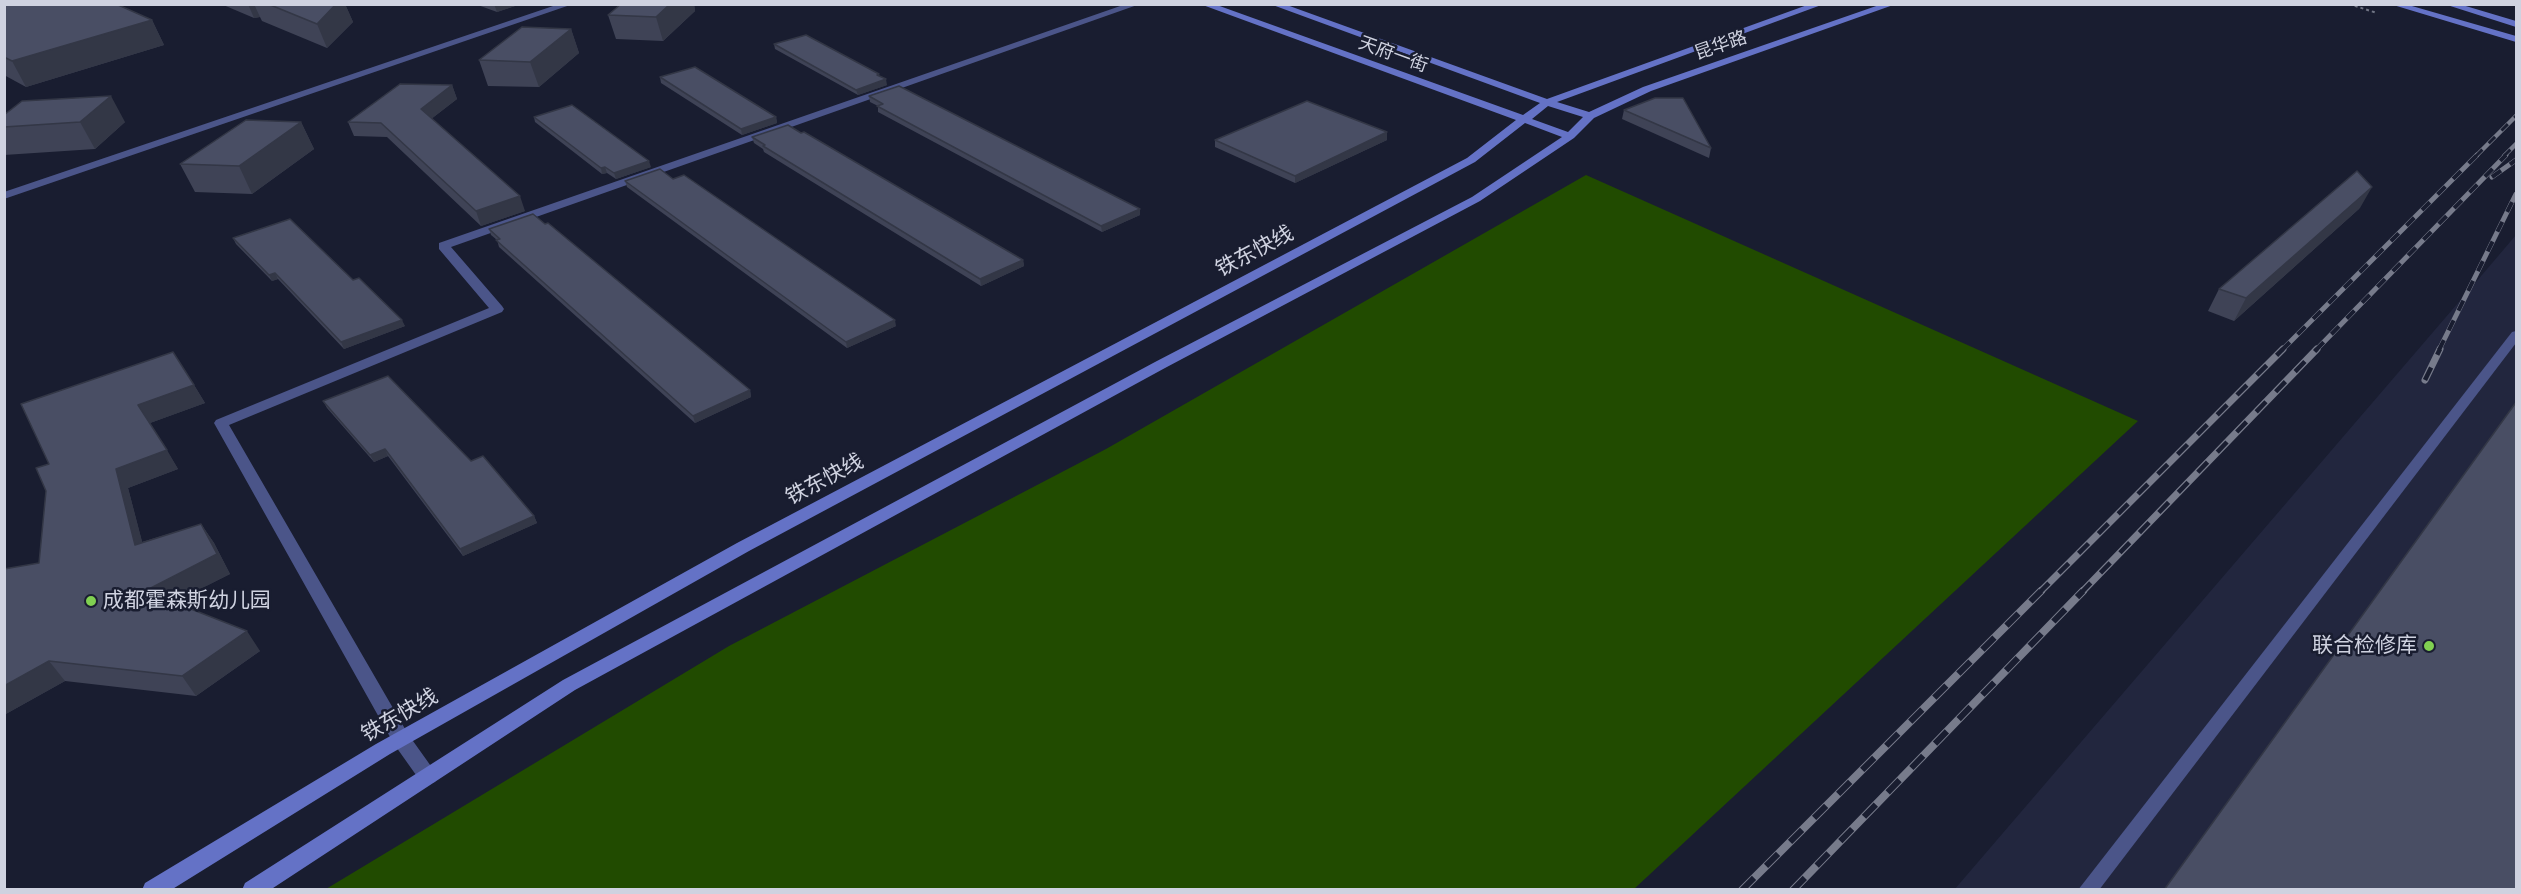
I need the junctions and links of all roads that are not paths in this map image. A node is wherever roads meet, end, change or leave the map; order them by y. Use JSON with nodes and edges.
{"nodes":[{"id":1,"x":568,"y":4,"type":"edge"},
{"id":2,"x":1136,"y":4,"type":"edge"},
{"id":3,"x":1204,"y":4,"type":"edge"},
{"id":4,"x":1274,"y":4,"type":"edge"},
{"id":5,"x":1820,"y":4,"type":"edge"},
{"id":6,"x":1892,"y":4,"type":"edge"},
{"id":7,"x":2394,"y":4,"type":"edge"},
{"id":8,"x":2448,"y":4,"type":"edge"},
{"id":9,"x":2517,"y":24,"type":"edge"},
{"id":10,"x":2517,"y":39,"type":"edge"},
{"id":11,"x":1547,"y":102,"type":"junction"},
{"id":12,"x":1590,"y":116,"type":"junction"},
{"id":13,"x":1524,"y":119,"type":"junction"},
{"id":14,"x":1570,"y":136,"type":"junction"},
{"id":15,"x":4,"y":196,"type":"edge"},
{"id":16,"x":2517,"y":335,"type":"edge"},
{"id":17,"x":401,"y":739,"type":"junction"},
{"id":18,"x":428,"y":776,"type":"junction"},
{"id":19,"x":152,"y":890,"type":"edge"},
{"id":20,"x":252,"y":890,"type":"edge"},
{"id":21,"x":2087,"y":890,"type":"edge"}],
"edges":[{"from":1,"to":15,"type":"street"},
{"from":2,"to":17,"type":"street"},
{"from":3,"to":13,"type":"main road","name":"天府一街"},
{"from":4,"to":11,"type":"main road","name":"天府一街"},
{"from":5,"to":11,"type":"main road","name":"昆华路"},
{"from":6,"to":12,"type":"main road","name":"昆华路"},
{"from":7,"to":10,"type":"main road"},
{"from":8,"to":9,"type":"main road"},
{"from":11,"to":12,"type":"main road","name":"天府一街"},
{"from":11,"to":13,"type":"main road","name":"昆华路"},
{"from":12,"to":14,"type":"main road","name":"昆华路"},
{"from":13,"to":14,"type":"main road","name":"天府一街"},
{"from":13,"to":17,"type":"main road","name":"铁东快线"},
{"from":14,"to":18,"type":"main road"},
{"from":16,"to":21,"type":"lane"},
{"from":17,"to":18,"type":"street"},
{"from":17,"to":19,"type":"main road","name":"铁东快线"},
{"from":18,"to":20,"type":"main road"}]}
